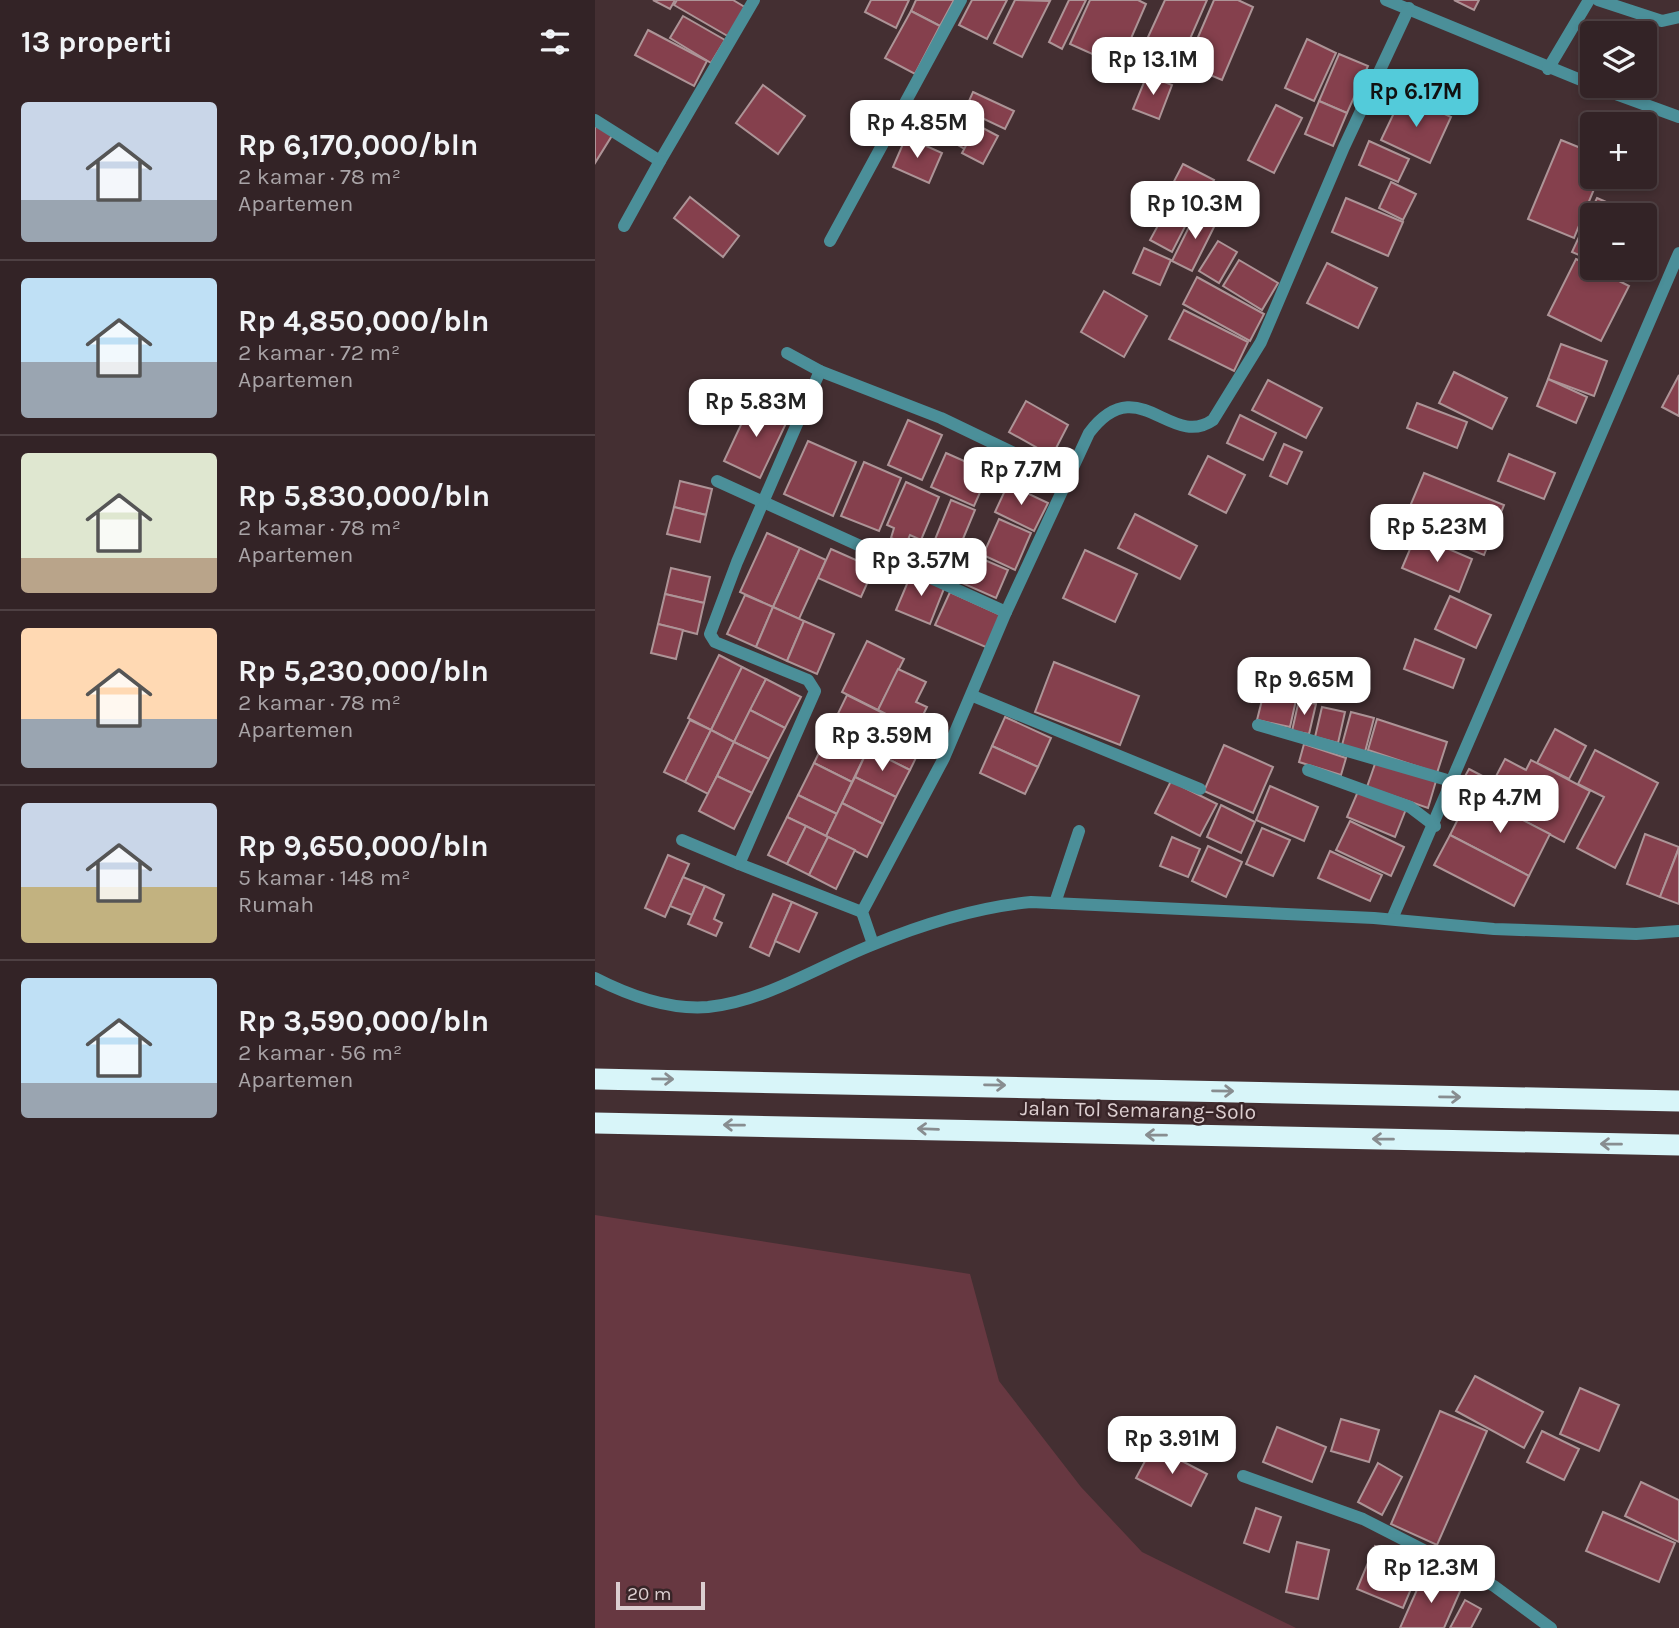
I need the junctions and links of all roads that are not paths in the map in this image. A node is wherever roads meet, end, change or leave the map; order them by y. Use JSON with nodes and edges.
{"nodes":[{"id":1,"x":754,"y":0,"type":"edge"},
{"id":2,"x":961,"y":0,"type":"edge"},
{"id":3,"x":1386,"y":0,"type":"edge"},
{"id":4,"x":1589,"y":0,"type":"edge"},
{"id":5,"x":1598,"y":0,"type":"edge"},
{"id":6,"x":1409,"y":8,"type":"junction"},
{"id":7,"x":1679,"y":17,"type":"edge"},
{"id":8,"x":1548,"y":69,"type":"junction"},
{"id":9,"x":1580,"y":80,"type":"edge"},
{"id":10,"x":1628,"y":98,"type":"edge"},
{"id":11,"x":1679,"y":117,"type":"edge"},
{"id":12,"x":595,"y":120,"type":"edge"},
{"id":13,"x":660,"y":161,"type":"junction"},
{"id":14,"x":624,"y":226,"type":"dead end"},
{"id":15,"x":830,"y":241,"type":"dead end"},
{"id":16,"x":1679,"y":253,"type":"edge"},
{"id":17,"x":787,"y":353,"type":"dead end"},
{"id":18,"x":820,"y":371,"type":"junction"},
{"id":19,"x":1068,"y":479,"type":"junction"},
{"id":20,"x":717,"y":481,"type":"dead end"},
{"id":21,"x":762,"y":503,"type":"junction"},
{"id":22,"x":1006,"y":612,"type":"junction"},
{"id":23,"x":972,"y":696,"type":"junction"},
{"id":24,"x":1258,"y":725,"type":"dead end"},
{"id":25,"x":1308,"y":770,"type":"dead end"},
{"id":26,"x":1454,"y":782,"type":"junction"},
{"id":27,"x":1199,"y":789,"type":"dead end"},
{"id":28,"x":1435,"y":826,"type":"junction"},
{"id":29,"x":1079,"y":831,"type":"dead end"},
{"id":30,"x":683,"y":840,"type":"dead end"},
{"id":31,"x":739,"y":864,"type":"junction"},
{"id":32,"x":1055,"y":903,"type":"junction"},
{"id":33,"x":862,"y":912,"type":"junction"},
{"id":34,"x":1392,"y":919,"type":"junction"},
{"id":35,"x":1679,"y":931,"type":"edge"},
{"id":36,"x":873,"y":944,"type":"junction"},
{"id":37,"x":595,"y":978,"type":"edge"},
{"id":38,"x":595,"y":1079,"type":"edge"},
{"id":39,"x":1679,"y":1101,"type":"edge"},
{"id":40,"x":595,"y":1123,"type":"edge"},
{"id":41,"x":1679,"y":1145,"type":"edge"},
{"id":42,"x":1243,"y":1476,"type":"dead end"},
{"id":43,"x":1551,"y":1628,"type":"edge"}],
"edges":[{"from":1,"to":13,"type":"street"},
{"from":2,"to":15,"type":"street"},
{"from":3,"to":6,"type":"street"},
{"from":4,"to":8,"type":"street"},
{"from":5,"to":7,"type":"street"},
{"from":6,"to":8,"type":"street"},
{"from":6,"to":19,"type":"street"},
{"from":8,"to":9,"type":"street"},
{"from":10,"to":11,"type":"street"},
{"from":12,"to":13,"type":"street"},
{"from":13,"to":14,"type":"street"},
{"from":16,"to":26,"type":"street"},
{"from":17,"to":18,"type":"street"},
{"from":18,"to":19,"type":"street"},
{"from":18,"to":21,"type":"street"},
{"from":19,"to":22,"type":"street"},
{"from":20,"to":21,"type":"street"},
{"from":21,"to":22,"type":"street"},
{"from":21,"to":31,"type":"street"},
{"from":22,"to":23,"type":"street"},
{"from":23,"to":27,"type":"street"},
{"from":23,"to":33,"type":"street"},
{"from":24,"to":26,"type":"street"},
{"from":25,"to":28,"type":"street"},
{"from":26,"to":28,"type":"street"},
{"from":28,"to":34,"type":"street"},
{"from":29,"to":32,"type":"street"},
{"from":30,"to":31,"type":"street"},
{"from":31,"to":33,"type":"street"},
{"from":32,"to":34,"type":"street"},
{"from":32,"to":36,"type":"street"},
{"from":33,"to":36,"type":"street"},
{"from":34,"to":35,"type":"street"},
{"from":36,"to":37,"type":"street"},
{"from":38,"to":39,"type":"highway","name":"Jalan Tol Semarang–Solo","one_way":true},
{"from":41,"to":40,"type":"highway","name":"Jalan Tol Semarang–Solo","one_way":true},
{"from":42,"to":43,"type":"street"}]}
